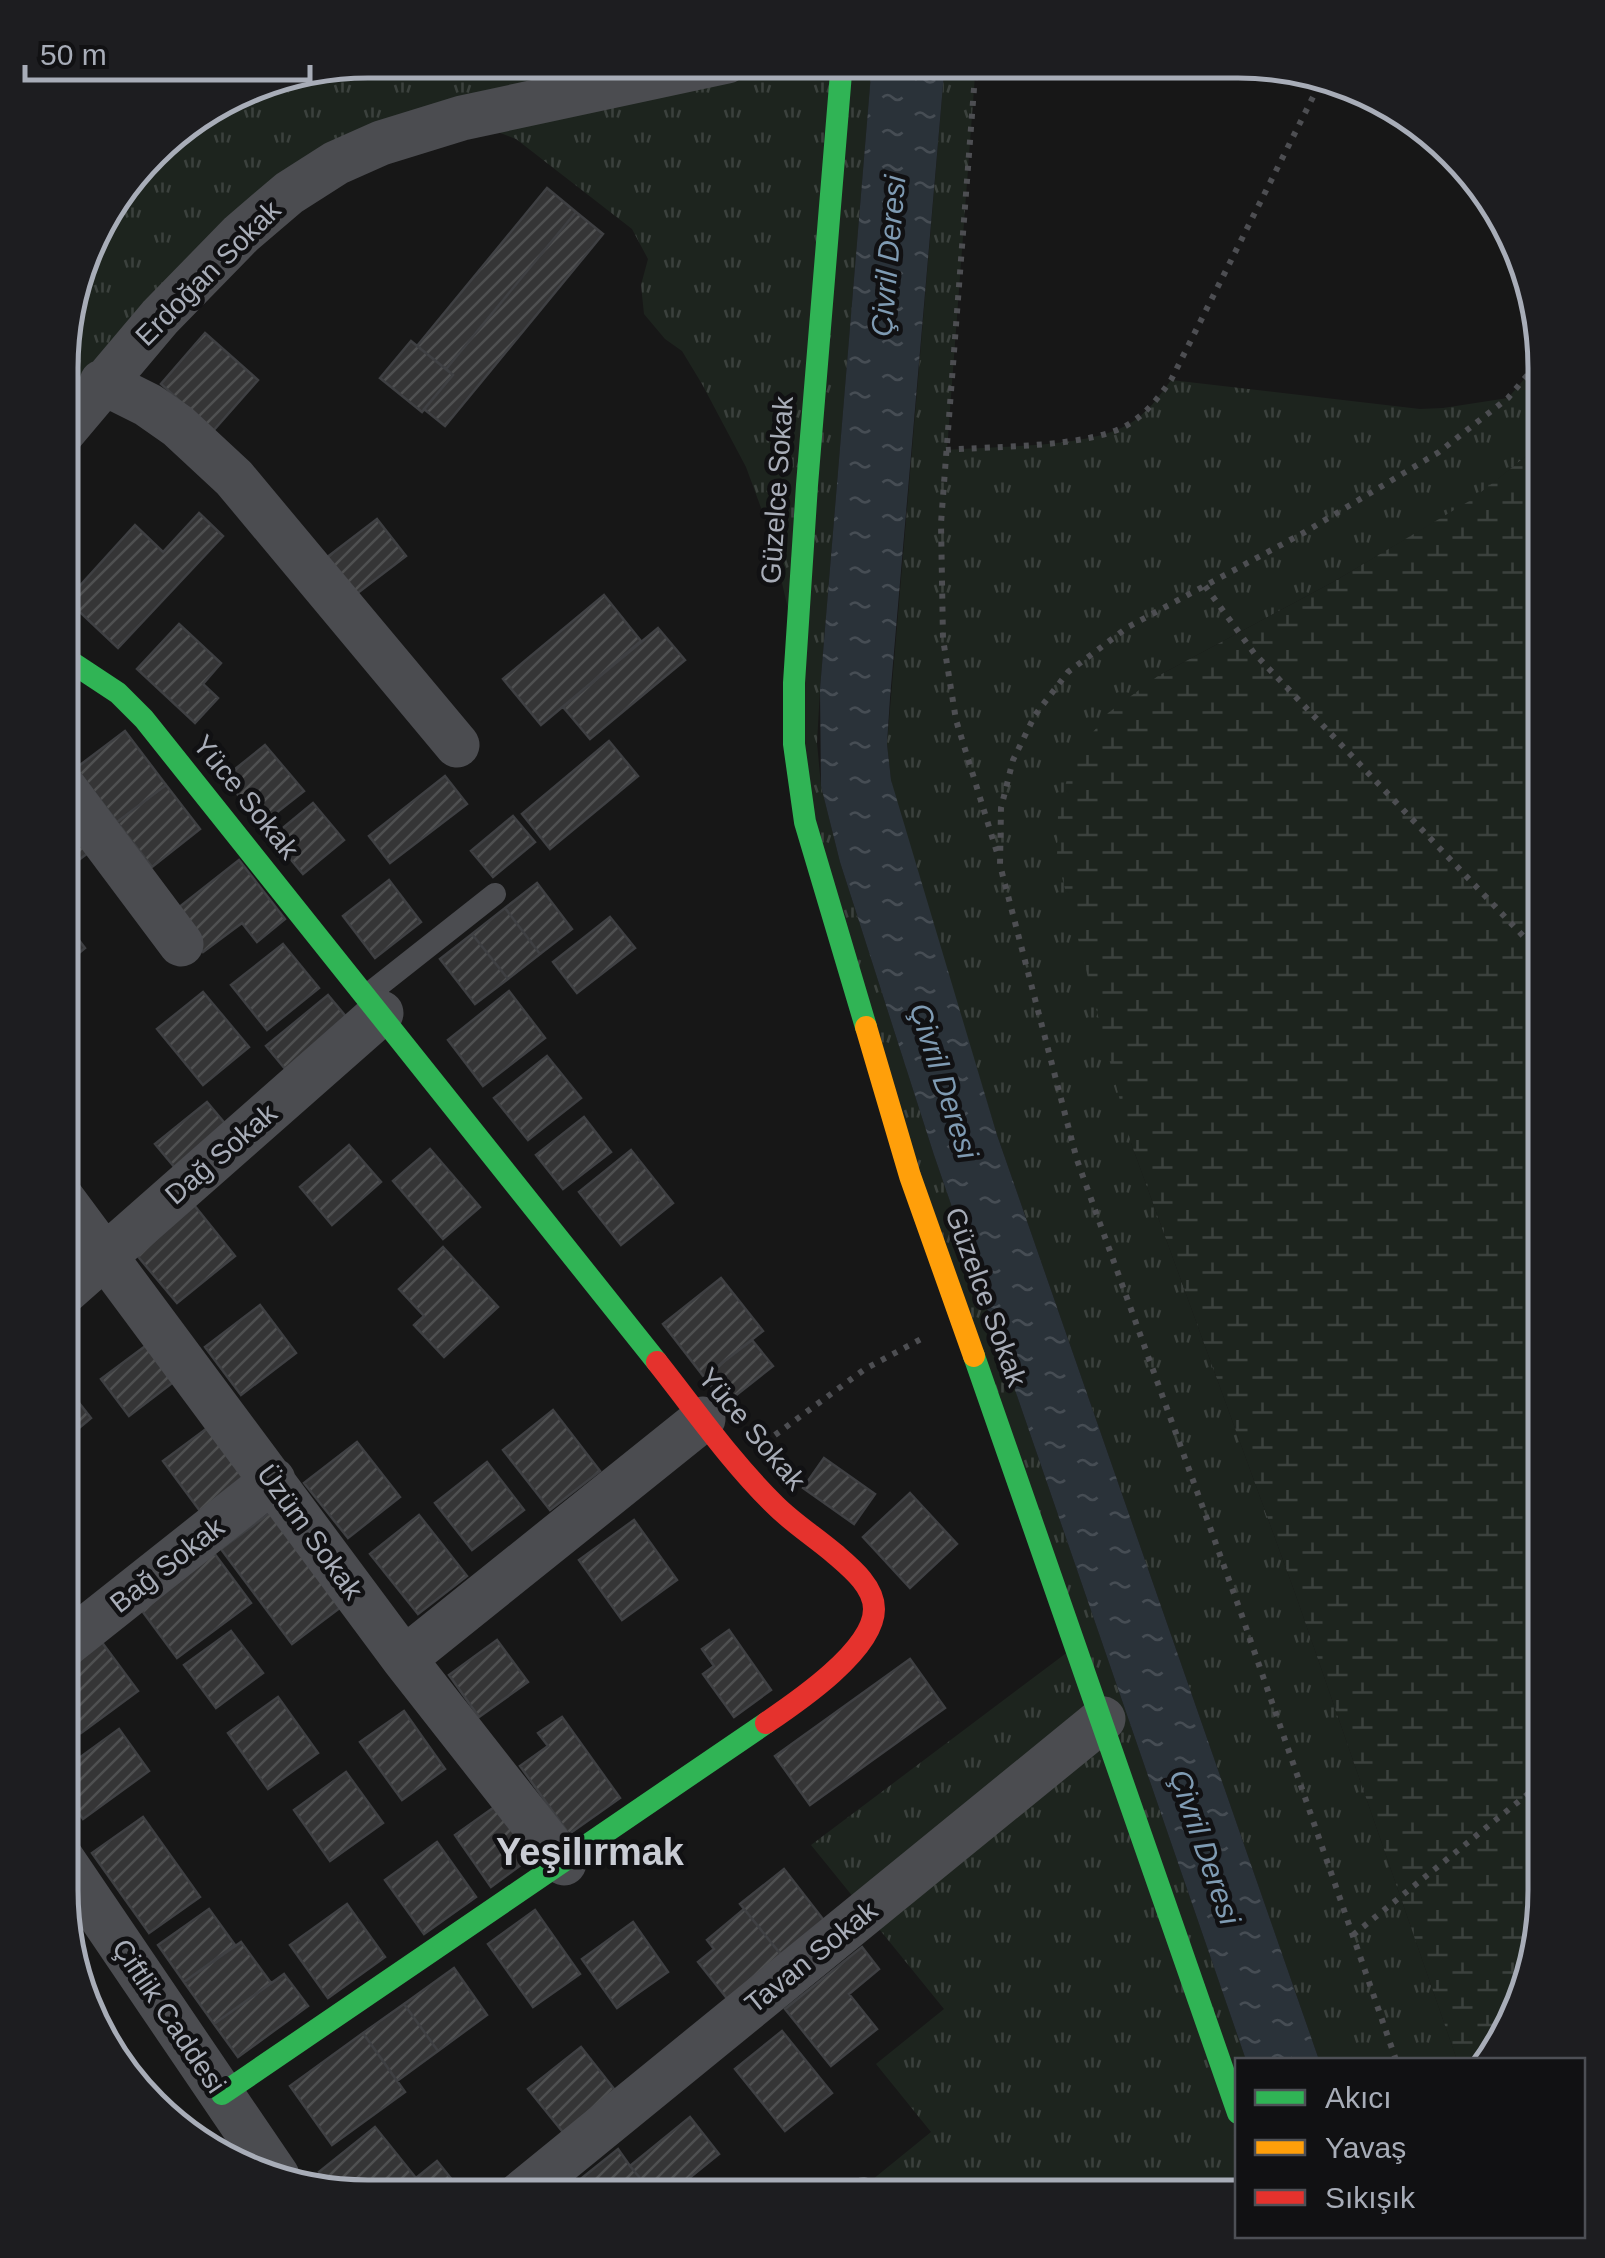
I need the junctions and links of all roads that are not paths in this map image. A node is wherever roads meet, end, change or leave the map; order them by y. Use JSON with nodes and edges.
{"nodes":[{"id":1,"x":648,"y":78,"type":"edge"},
{"id":2,"x":841,"y":78,"type":"edge"},
{"id":3,"x":102,"y":382,"type":"junction"},
{"id":4,"x":77,"y":413,"type":"edge"},
{"id":5,"x":77,"y":666,"type":"edge"},
{"id":6,"x":458,"y":745,"type":"dead end"},
{"id":7,"x":77,"y":805,"type":"edge"},
{"id":8,"x":495,"y":894,"type":"dead end"},
{"id":9,"x":181,"y":944,"type":"dead end"},
{"id":10,"x":374,"y":1004,"type":"junction"},
{"id":11,"x":77,"y":1217,"type":"edge"},
{"id":12,"x":106,"y":1254,"type":"junction"},
{"id":13,"x":77,"y":1280,"type":"edge"},
{"id":14,"x":703,"y":1419,"type":"junction"},
{"id":15,"x":273,"y":1480,"type":"junction"},
{"id":16,"x":77,"y":1636,"type":"edge"},
{"id":17,"x":404,"y":1659,"type":"junction"},
{"id":18,"x":1104,"y":1719,"type":"junction"},
{"id":19,"x":564,"y":1862,"type":"junction"},
{"id":20,"x":77,"y":1881,"type":"edge"},
{"id":21,"x":222,"y":2094,"type":"junction"},
{"id":22,"x":1235,"y":2103,"type":"edge"},
{"id":23,"x":268,"y":2162,"type":"edge"},
{"id":24,"x":538,"y":2180,"type":"edge"}],
"edges":[{"from":1,"to":3,"type":"street","name":"Erdoğan Sokak"},
{"from":2,"to":18,"type":"street","name":"Güzelce Sokak"},
{"from":3,"to":4,"type":"street","name":"Erdoğan Sokak"},
{"from":3,"to":6,"type":"street"},
{"from":5,"to":10,"type":"street","name":"Yüce Sokak"},
{"from":7,"to":9,"type":"street"},
{"from":8,"to":10,"type":"lane"},
{"from":10,"to":12,"type":"street","name":"Dağ Sokak"},
{"from":10,"to":14,"type":"street","name":"Yüce Sokak"},
{"from":11,"to":12,"type":"street","name":"Üzüm Sokak"},
{"from":12,"to":13,"type":"street","name":"Dağ Sokak"},
{"from":12,"to":15,"type":"street","name":"Üzüm Sokak"},
{"from":14,"to":17,"type":"street"},
{"from":14,"to":19,"type":"street","name":"Yüce Sokak"},
{"from":15,"to":16,"type":"street","name":"Bağ Sokak"},
{"from":15,"to":17,"type":"street","name":"Üzüm Sokak"},
{"from":17,"to":19,"type":"street","name":"Üzüm Sokak"},
{"from":18,"to":22,"type":"street","name":"Güzelce Sokak"},
{"from":18,"to":24,"type":"street","name":"Tavan Sokak"},
{"from":19,"to":21,"type":"street","name":"Yüce Sokak"},
{"from":20,"to":21,"type":"street","name":"Çiftlik Caddesi"},
{"from":21,"to":23,"type":"street","name":"Çiftlik Caddesi"}]}
